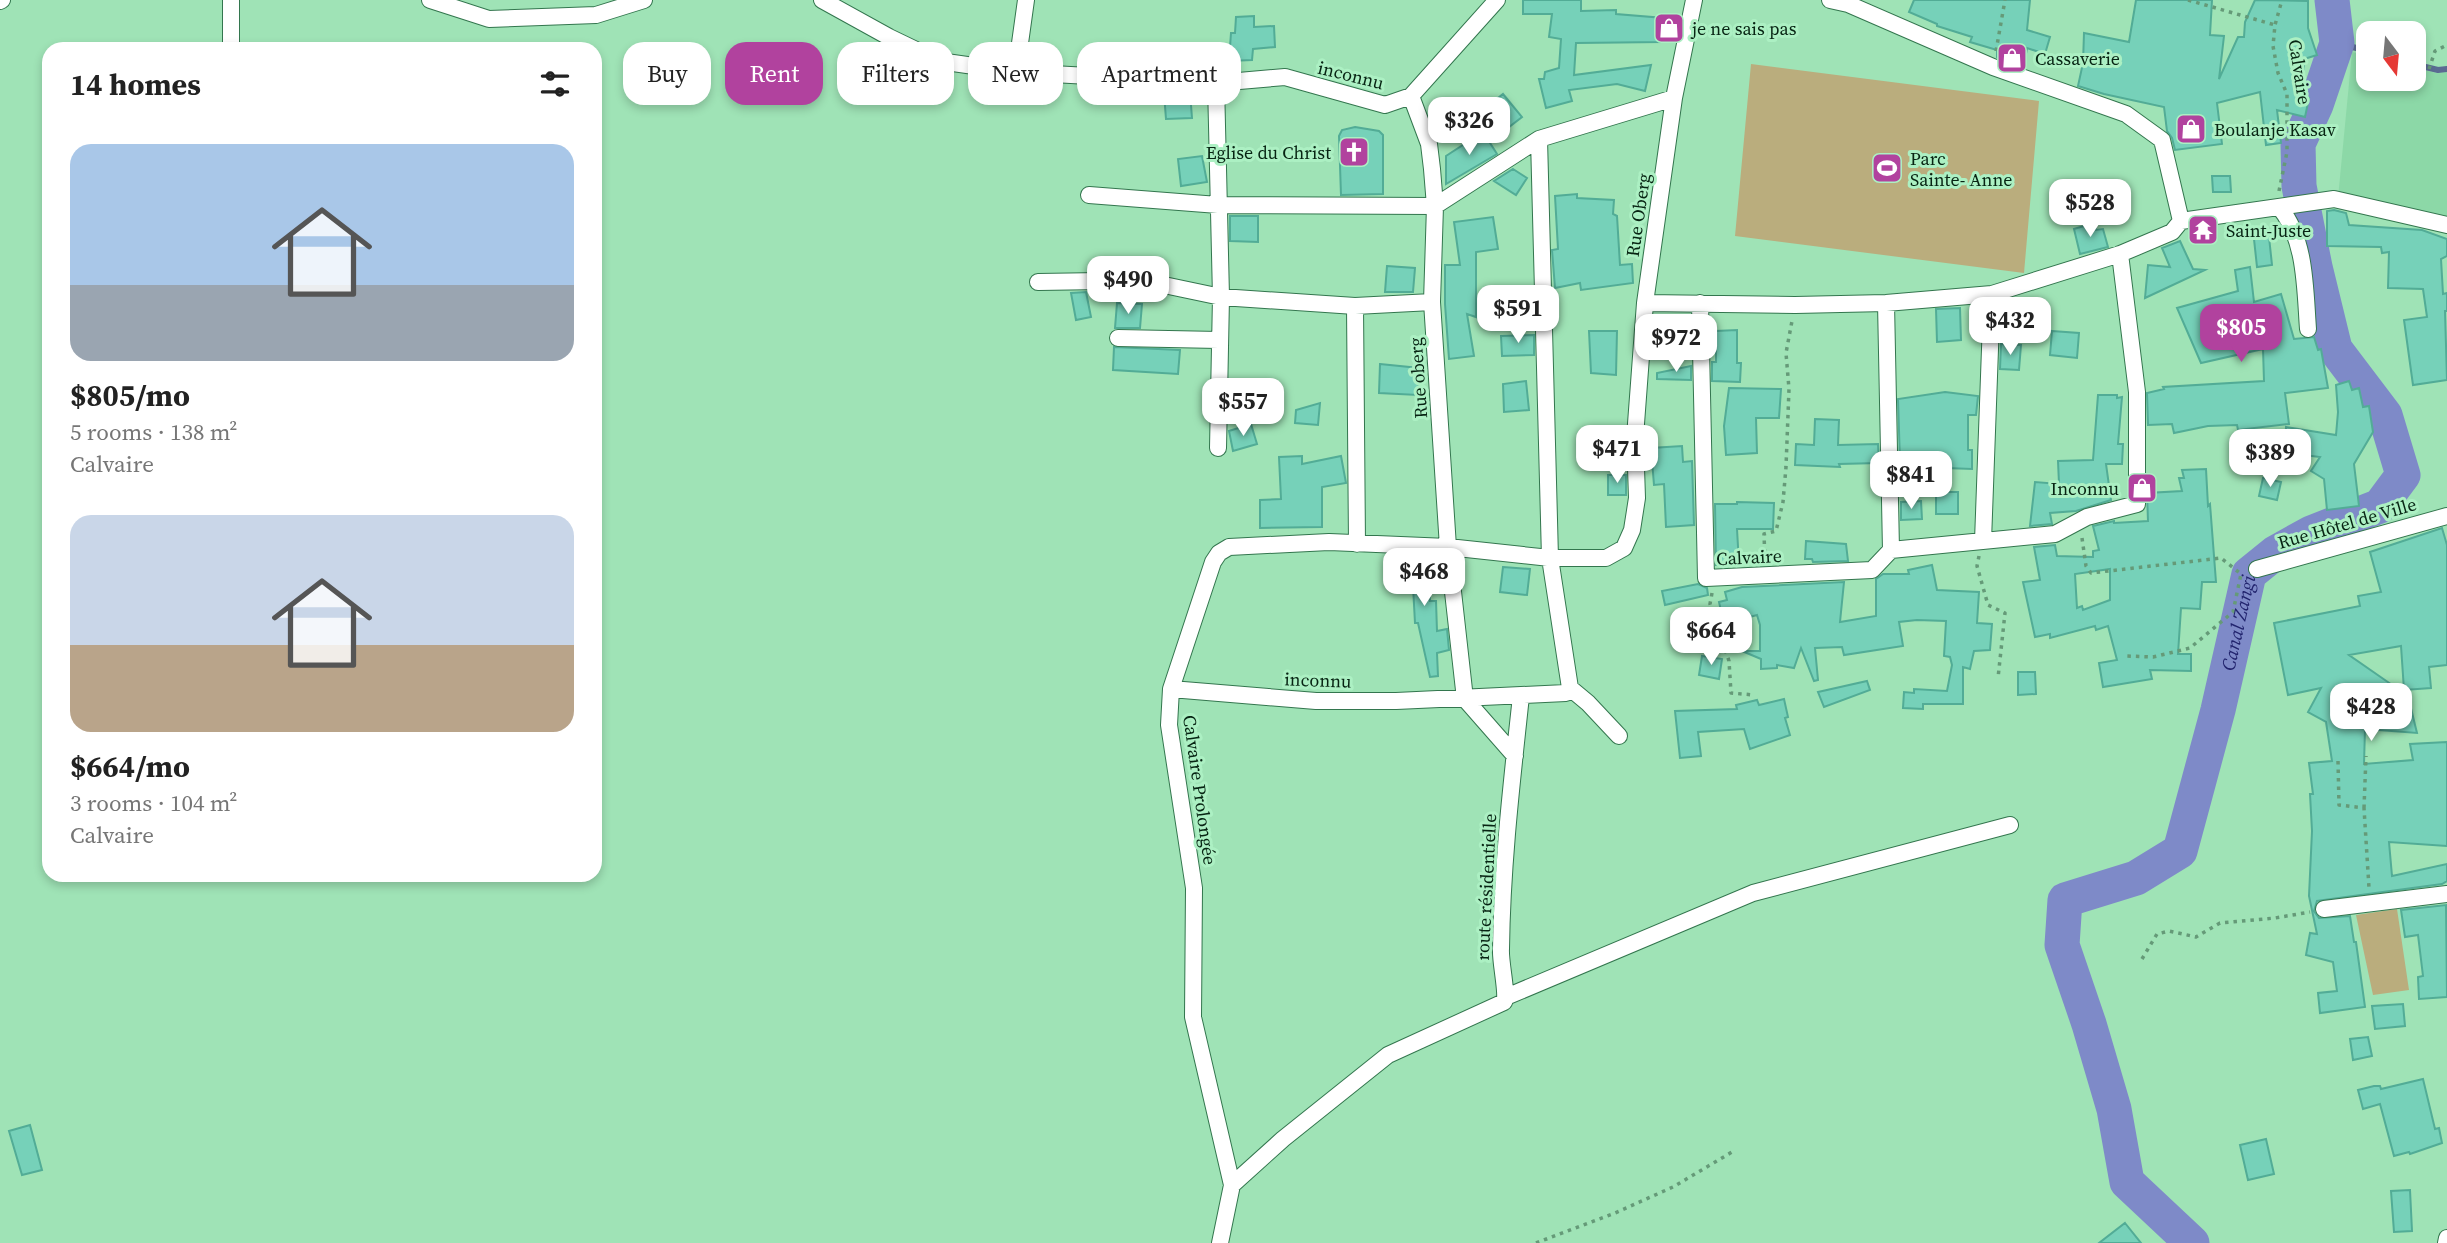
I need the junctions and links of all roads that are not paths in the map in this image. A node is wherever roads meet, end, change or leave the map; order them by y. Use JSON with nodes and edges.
{"nodes":[{"id":1,"x":231,"y":0,"type":"edge"},
{"id":2,"x":430,"y":0,"type":"edge"},
{"id":3,"x":644,"y":0,"type":"edge"},
{"id":4,"x":822,"y":0,"type":"edge"},
{"id":5,"x":1026,"y":0,"type":"edge"},
{"id":6,"x":1497,"y":0,"type":"edge"},
{"id":7,"x":1694,"y":0,"type":"edge"},
{"id":8,"x":1830,"y":0,"type":"edge"},
{"id":9,"x":1849,"y":2,"type":"edge"},
{"id":10,"x":231,"y":42,"type":"edge"},
{"id":11,"x":1020,"y":42,"type":"edge"},
{"id":12,"x":968,"y":65,"type":"edge"},
{"id":13,"x":1241,"y":81,"type":"edge"},
{"id":14,"x":1411,"y":96,"type":"junction"},
{"id":15,"x":1674,"y":98,"type":"junction"},
{"id":16,"x":1216,"y":105,"type":"edge"},
{"id":17,"x":1539,"y":139,"type":"junction"},
{"id":18,"x":1089,"y":195,"type":"dead end"},
{"id":19,"x":1218,"y":205,"type":"junction"},
{"id":20,"x":1435,"y":206,"type":"junction"},
{"id":21,"x":2280,"y":207,"type":"junction"},
{"id":22,"x":2181,"y":221,"type":"junction"},
{"id":23,"x":2447,"y":225,"type":"edge"},
{"id":24,"x":2120,"y":254,"type":"junction"},
{"id":25,"x":1038,"y":282,"type":"dead end"},
{"id":26,"x":1992,"y":294,"type":"junction"},
{"id":27,"x":1221,"y":297,"type":"junction"},
{"id":28,"x":1432,"y":302,"type":"junction"},
{"id":29,"x":1645,"y":303,"type":"junction"},
{"id":30,"x":1700,"y":303,"type":"junction"},
{"id":31,"x":1885,"y":303,"type":"junction"},
{"id":32,"x":1355,"y":306,"type":"junction"},
{"id":33,"x":2308,"y":329,"type":"dead end"},
{"id":34,"x":1118,"y":338,"type":"dead end"},
{"id":35,"x":1219,"y":340,"type":"junction"},
{"id":36,"x":1635,"y":437,"type":"joint"},
{"id":37,"x":1217,"y":448,"type":"dead end"},
{"id":38,"x":2447,"y":516,"type":"edge"},
{"id":39,"x":1983,"y":541,"type":"junction"},
{"id":40,"x":1357,"y":544,"type":"junction"},
{"id":41,"x":1448,"y":547,"type":"junction"},
{"id":42,"x":1891,"y":550,"type":"junction"},
{"id":43,"x":1550,"y":558,"type":"junction"},
{"id":44,"x":2257,"y":569,"type":"dead end"},
{"id":45,"x":1570,"y":688,"type":"junction"},
{"id":46,"x":1171,"y":689,"type":"junction"},
{"id":47,"x":1521,"y":696,"type":"junction"},
{"id":48,"x":1465,"y":699,"type":"junction"},
{"id":49,"x":1619,"y":736,"type":"dead end"},
{"id":50,"x":1515,"y":756,"type":"junction"},
{"id":51,"x":2010,"y":825,"type":"dead end"},
{"id":52,"x":2447,"y":894,"type":"edge"},
{"id":53,"x":2324,"y":909,"type":"road end"},
{"id":54,"x":1506,"y":997,"type":"junction"},
{"id":55,"x":1232,"y":1185,"type":"junction"},
{"id":56,"x":1220,"y":1243,"type":"edge"}],
"edges":[{"from":1,"to":10,"type":"street"},
{"from":2,"to":3,"type":"street"},
{"from":4,"to":12,"type":"street","name":"inconnu"},
{"from":5,"to":11,"type":"street"},
{"from":6,"to":14,"type":"street"},
{"from":7,"to":15,"type":"street","name":"Rue Oberg"},
{"from":8,"to":9,"type":"street"},
{"from":9,"to":22,"type":"street"},
{"from":13,"to":14,"type":"street","name":"inconnu"},
{"from":14,"to":20,"type":"street"},
{"from":15,"to":17,"type":"street"},
{"from":15,"to":29,"type":"street","name":"Rue Oberg"},
{"from":16,"to":19,"type":"street"},
{"from":17,"to":20,"type":"street"},
{"from":17,"to":43,"type":"street"},
{"from":18,"to":19,"type":"street"},
{"from":19,"to":20,"type":"street"},
{"from":19,"to":27,"type":"street"},
{"from":20,"to":28,"type":"street","name":"Rue oberg"},
{"from":21,"to":22,"type":"street"},
{"from":21,"to":23,"type":"street"},
{"from":21,"to":33,"type":"street"},
{"from":22,"to":24,"type":"street"},
{"from":24,"to":26,"type":"street"},
{"from":24,"to":39,"type":"street"},
{"from":25,"to":27,"type":"street"},
{"from":26,"to":31,"type":"street"},
{"from":26,"to":39,"type":"street"},
{"from":27,"to":32,"type":"street"},
{"from":27,"to":35,"type":"street"},
{"from":28,"to":32,"type":"street"},
{"from":28,"to":41,"type":"street","name":"Rue oberg"},
{"from":29,"to":30,"type":"street"},
{"from":29,"to":36,"type":"street","name":"Rue Oberg"},
{"from":30,"to":31,"type":"street"},
{"from":30,"to":42,"type":"street","name":"Calvaire"},
{"from":31,"to":42,"type":"street"},
{"from":32,"to":40,"type":"street"},
{"from":34,"to":35,"type":"street"},
{"from":35,"to":37,"type":"street"},
{"from":36,"to":43,"type":"street","name":"Calvaire Prolongée"},
{"from":38,"to":44,"type":"street","name":"Rue Hôtel de Ville"},
{"from":39,"to":42,"type":"street"},
{"from":40,"to":41,"type":"street","name":"Calvaire Prolongée"},
{"from":40,"to":46,"type":"street","name":"Calvaire Prolongée"},
{"from":41,"to":43,"type":"street","name":"Calvaire Prolongée"},
{"from":41,"to":48,"type":"street"},
{"from":43,"to":45,"type":"street"},
{"from":45,"to":47,"type":"street","name":"inconnu"},
{"from":45,"to":49,"type":"street"},
{"from":46,"to":48,"type":"street","name":"inconnu"},
{"from":46,"to":55,"type":"street","name":"Calvaire Prolongée"},
{"from":47,"to":48,"type":"street","name":"inconnu"},
{"from":47,"to":50,"type":"street","name":"route résidentielle"},
{"from":48,"to":50,"type":"street"},
{"from":50,"to":54,"type":"street","name":"route résidentielle"},
{"from":51,"to":54,"type":"street"},
{"from":52,"to":53,"type":"street"},
{"from":54,"to":55,"type":"street"},
{"from":55,"to":56,"type":"street","name":"Calvaire Prolongée"}]}
